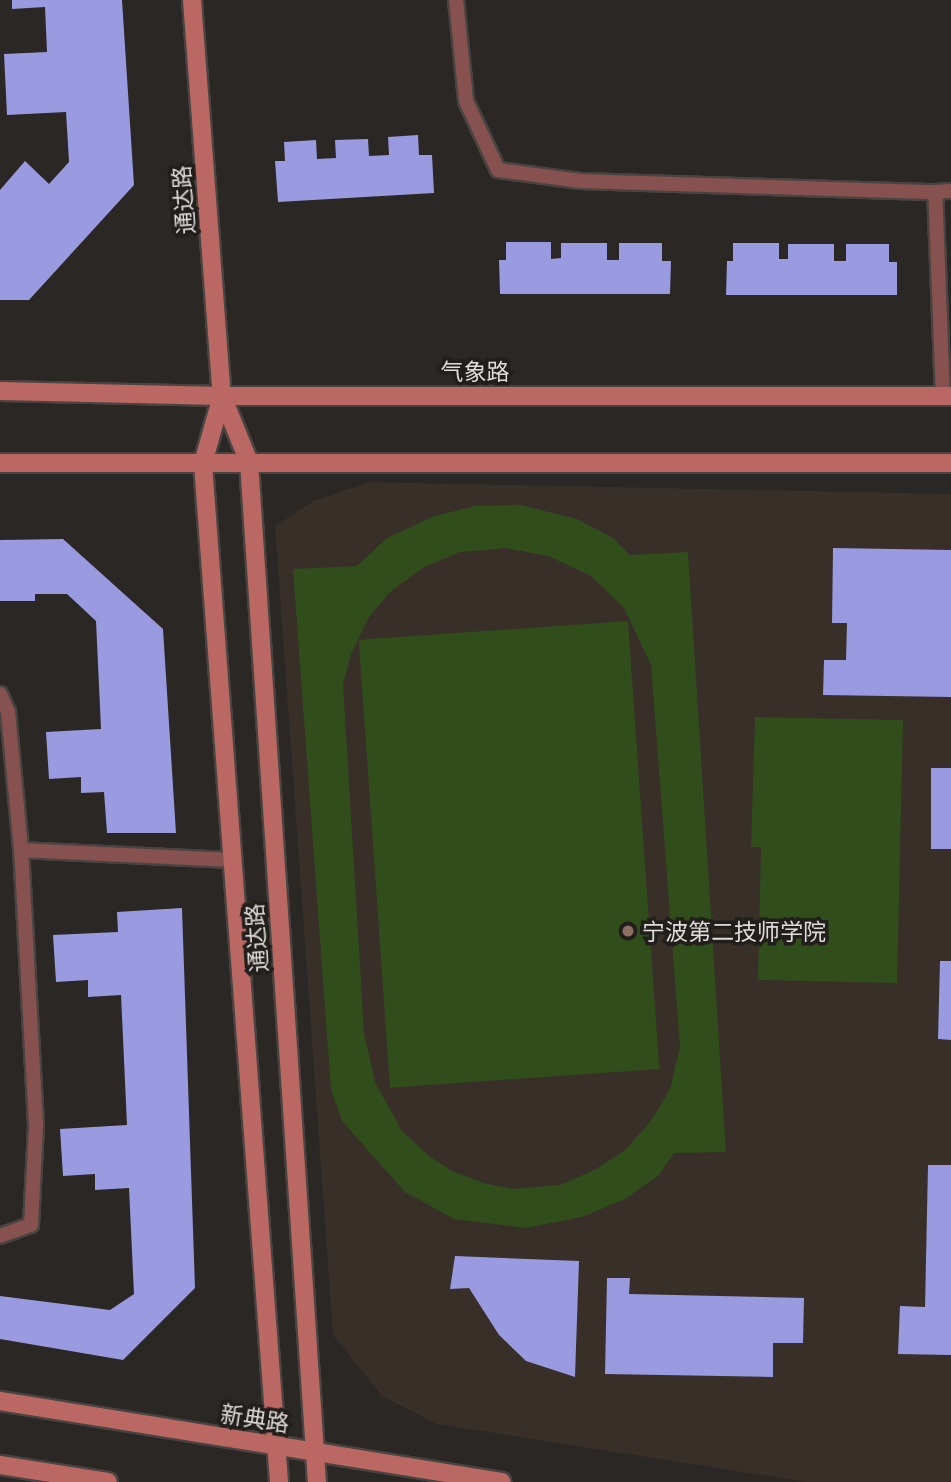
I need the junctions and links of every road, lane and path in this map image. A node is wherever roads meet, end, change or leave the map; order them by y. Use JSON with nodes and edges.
{"nodes":[{"id":1,"x":192,"y":0,"type":"edge"},
{"id":2,"x":456,"y":0,"type":"edge"},
{"id":3,"x":951,"y":191,"type":"edge"},
{"id":4,"x":935,"y":192,"type":"junction"},
{"id":5,"x":0,"y":391,"type":"edge"},
{"id":6,"x":222,"y":396,"type":"junction"},
{"id":7,"x":947,"y":396,"type":"edge"},
{"id":8,"x":0,"y":463,"type":"edge"},
{"id":9,"x":202,"y":463,"type":"junction"},
{"id":10,"x":249,"y":463,"type":"junction"},
{"id":11,"x":951,"y":463,"type":"edge"},
{"id":12,"x":0,"y":694,"type":"edge"},
{"id":13,"x":21,"y":850,"type":"junction"},
{"id":14,"x":230,"y":860,"type":"junction"},
{"id":15,"x":0,"y":1236,"type":"edge"},
{"id":16,"x":0,"y":1401,"type":"edge"},
{"id":17,"x":276,"y":1446,"type":"junction"},
{"id":18,"x":314,"y":1453,"type":"junction"},
{"id":19,"x":0,"y":1465,"type":"edge"},
{"id":20,"x":108,"y":1482,"type":"edge"},
{"id":21,"x":279,"y":1482,"type":"edge"},
{"id":22,"x":317,"y":1482,"type":"edge"},
{"id":23,"x":502,"y":1482,"type":"edge"}],
"edges":[{"from":1,"to":6,"type":"street","name":"通达路"},
{"from":2,"to":4,"type":"lane"},
{"from":3,"to":4,"type":"lane"},
{"from":4,"to":7,"type":"lane"},
{"from":5,"to":6,"type":"street","name":"气象路"},
{"from":6,"to":7,"type":"street","name":"气象路"},
{"from":6,"to":9,"type":"street","name":"通达路"},
{"from":6,"to":10,"type":"street","name":"通达路"},
{"from":8,"to":9,"type":"street"},
{"from":9,"to":10,"type":"street"},
{"from":9,"to":14,"type":"street","name":"通达路"},
{"from":10,"to":11,"type":"street"},
{"from":10,"to":18,"type":"street","name":"通达路"},
{"from":12,"to":13,"type":"lane"},
{"from":13,"to":14,"type":"lane"},
{"from":13,"to":15,"type":"lane"},
{"from":14,"to":17,"type":"street","name":"通达路"},
{"from":16,"to":17,"type":"street","name":"新典路"},
{"from":17,"to":18,"type":"street","name":"新典路"},
{"from":17,"to":21,"type":"street","name":"通达路"},
{"from":18,"to":22,"type":"street","name":"通达路"},
{"from":18,"to":23,"type":"street","name":"新典路"},
{"from":19,"to":20,"type":"street"}]}
